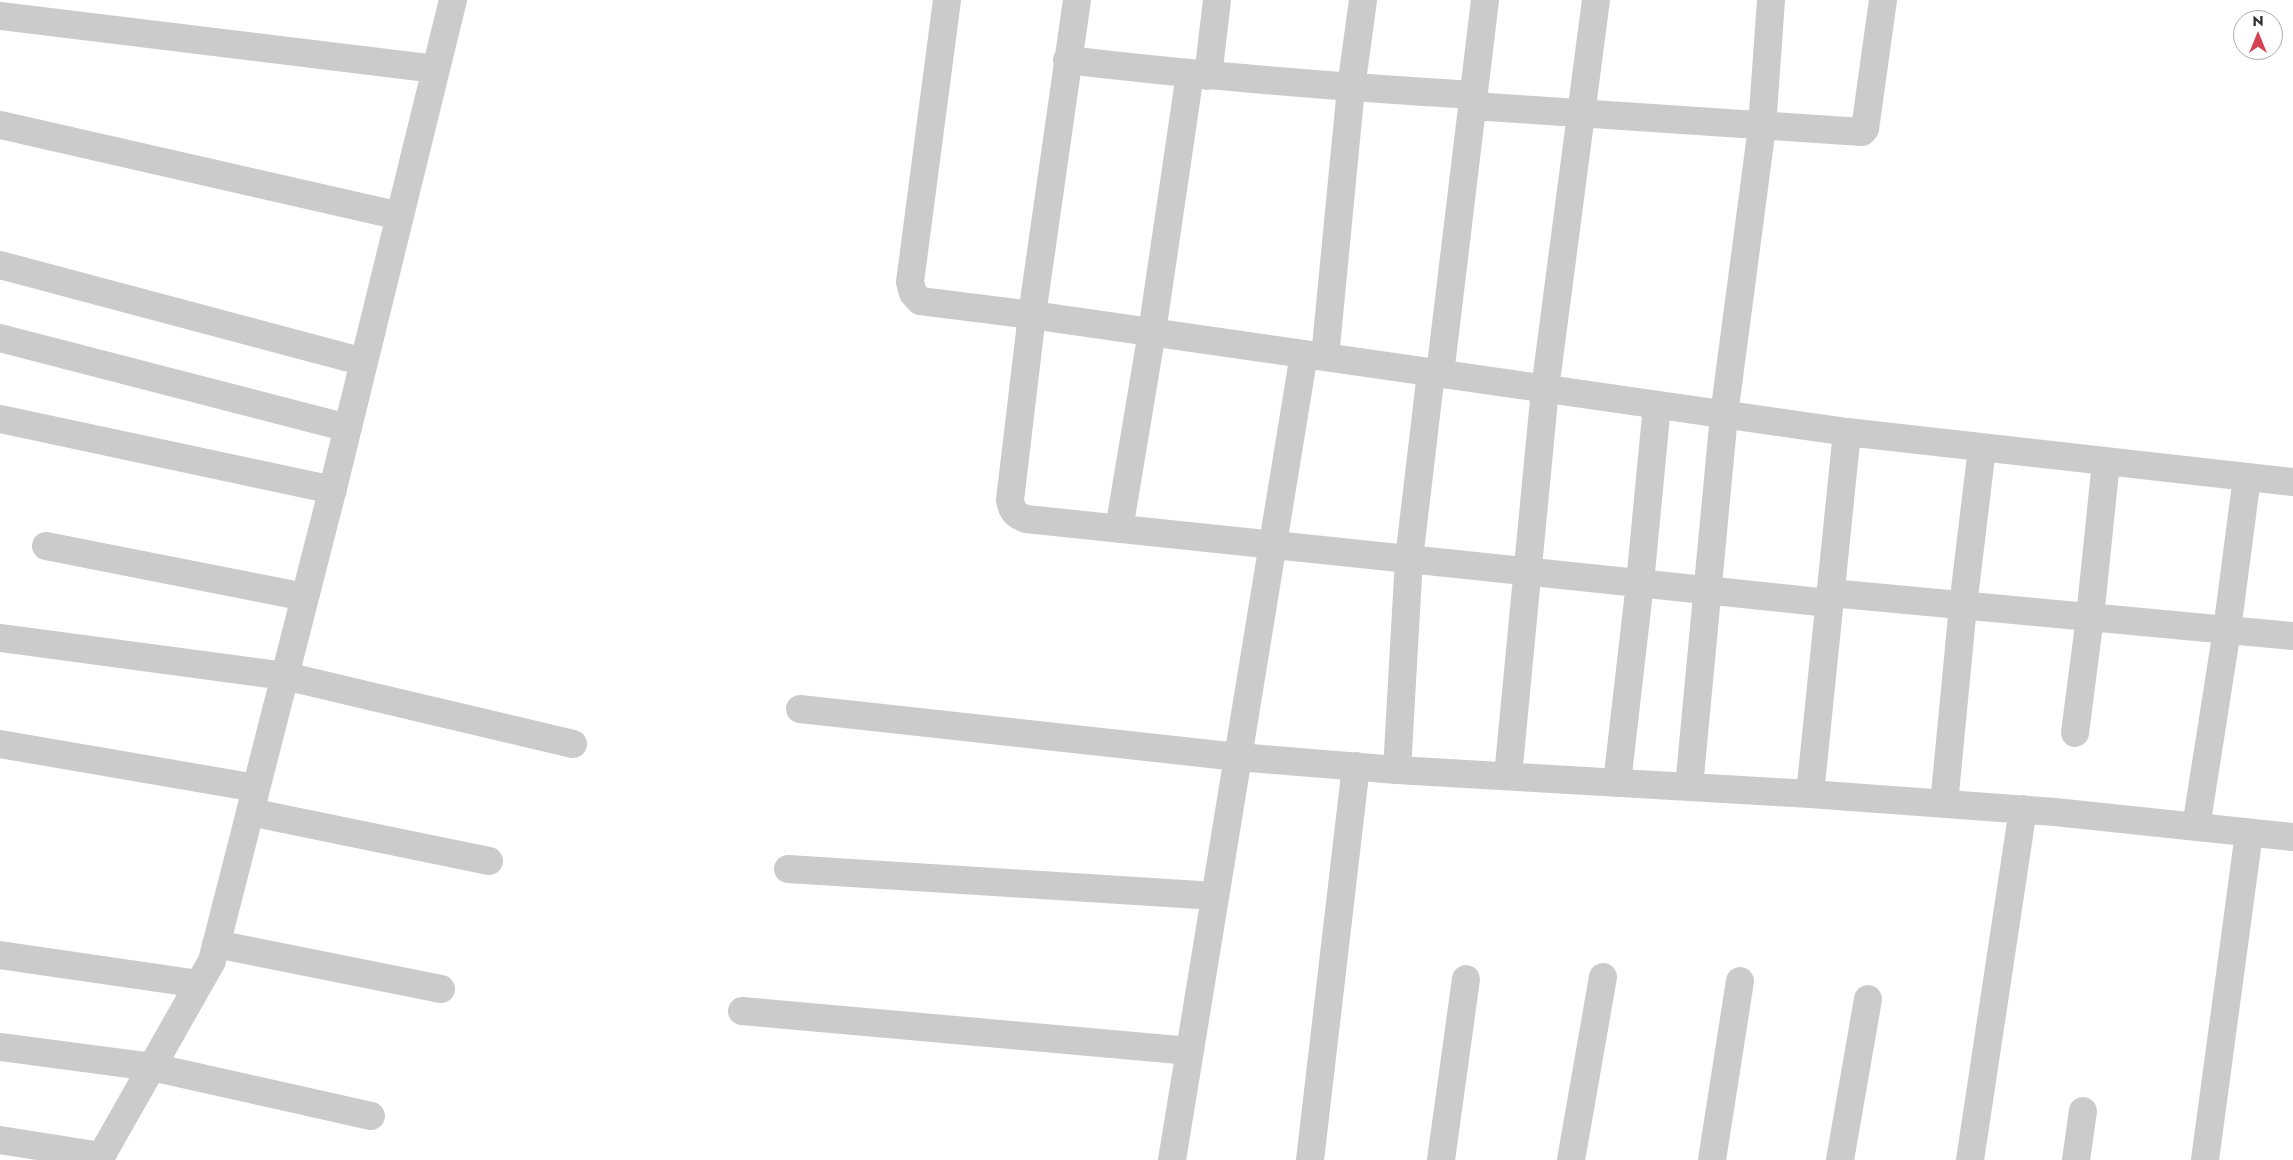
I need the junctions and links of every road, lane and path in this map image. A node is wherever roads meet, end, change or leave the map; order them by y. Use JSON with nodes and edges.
{"nodes":[{"id":1,"x":453,"y":0,"type":"edge"},
{"id":2,"x":947,"y":0,"type":"edge"},
{"id":3,"x":1078,"y":0,"type":"edge"},
{"id":4,"x":1217,"y":0,"type":"edge"},
{"id":5,"x":1363,"y":0,"type":"edge"},
{"id":6,"x":1485,"y":0,"type":"edge"},
{"id":7,"x":1596,"y":0,"type":"edge"},
{"id":8,"x":1771,"y":0,"type":"edge"},
{"id":9,"x":1883,"y":0,"type":"edge"},
{"id":10,"x":0,"y":16,"type":"edge"},
{"id":11,"x":1067,"y":60,"type":"junction"},
{"id":12,"x":436,"y":70,"type":"junction"},
{"id":13,"x":1199,"y":75,"type":"junction"},
{"id":14,"x":1351,"y":88,"type":"junction"},
{"id":15,"x":1473,"y":101,"type":"junction"},
{"id":16,"x":1582,"y":114,"type":"junction"},
{"id":17,"x":0,"y":125,"type":"edge"},
{"id":18,"x":1762,"y":127,"type":"junction"},
{"id":19,"x":400,"y":216,"type":"junction"},
{"id":20,"x":0,"y":265,"type":"edge"},
{"id":21,"x":1032,"y":315,"type":"junction"},
{"id":22,"x":1152,"y":332,"type":"junction"},
{"id":23,"x":0,"y":338,"type":"edge"},
{"id":24,"x":1314,"y":356,"type":"junction"},
{"id":25,"x":364,"y":362,"type":"junction"},
{"id":26,"x":1436,"y":373,"type":"junction"},
{"id":27,"x":1545,"y":389,"type":"junction"},
{"id":28,"x":1657,"y":405,"type":"junction"},
{"id":29,"x":1724,"y":415,"type":"junction"},
{"id":30,"x":0,"y":419,"type":"edge"},
{"id":31,"x":348,"y":428,"type":"junction"},
{"id":32,"x":1847,"y":432,"type":"junction"},
{"id":33,"x":1982,"y":448,"type":"junction"},
{"id":34,"x":2106,"y":462,"type":"junction"},
{"id":35,"x":2248,"y":477,"type":"junction"},
{"id":36,"x":2293,"y":482,"type":"edge"},
{"id":37,"x":333,"y":490,"type":"junction"},
{"id":38,"x":1119,"y":529,"type":"junction"},
{"id":39,"x":1271,"y":545,"type":"junction"},
{"id":40,"x":46,"y":546,"type":"dead end"},
{"id":41,"x":1409,"y":559,"type":"junction"},
{"id":42,"x":1528,"y":572,"type":"junction"},
{"id":43,"x":1640,"y":583,"type":"junction"},
{"id":44,"x":1706,"y":590,"type":"junction"},
{"id":45,"x":305,"y":597,"type":"junction"},
{"id":46,"x":1830,"y":598,"type":"junction"},
{"id":47,"x":1963,"y":606,"type":"junction"},
{"id":48,"x":2090,"y":617,"type":"junction"},
{"id":49,"x":2226,"y":630,"type":"junction"},
{"id":50,"x":2293,"y":636,"type":"edge"},
{"id":51,"x":0,"y":638,"type":"edge"},
{"id":52,"x":285,"y":676,"type":"junction"},
{"id":53,"x":800,"y":709,"type":"dead end"},
{"id":54,"x":2074,"y":733,"type":"dead end"},
{"id":55,"x":0,"y":744,"type":"edge"},
{"id":56,"x":573,"y":744,"type":"dead end"},
{"id":57,"x":1238,"y":757,"type":"junction"},
{"id":58,"x":1356,"y":766,"type":"junction"},
{"id":59,"x":1397,"y":770,"type":"junction"},
{"id":60,"x":1508,"y":776,"type":"junction"},
{"id":61,"x":1617,"y":783,"type":"junction"},
{"id":62,"x":1688,"y":787,"type":"junction"},
{"id":63,"x":1810,"y":794,"type":"junction"},
{"id":64,"x":253,"y":800,"type":"junction"},
{"id":65,"x":1944,"y":804,"type":"junction"},
{"id":66,"x":2023,"y":809,"type":"junction"},
{"id":67,"x":2196,"y":827,"type":"junction"},
{"id":68,"x":2249,"y":833,"type":"junction"},
{"id":69,"x":2293,"y":837,"type":"edge"},
{"id":70,"x":489,"y":861,"type":"dead end"},
{"id":71,"x":788,"y":869,"type":"dead end"},
{"id":72,"x":1215,"y":896,"type":"junction"},
{"id":73,"x":216,"y":944,"type":"junction"},
{"id":74,"x":0,"y":955,"type":"edge"},
{"id":75,"x":1603,"y":977,"type":"dead end"},
{"id":76,"x":1466,"y":979,"type":"dead end"},
{"id":77,"x":1740,"y":981,"type":"dead end"},
{"id":78,"x":199,"y":984,"type":"junction"},
{"id":79,"x":441,"y":990,"type":"dead end"},
{"id":80,"x":1868,"y":999,"type":"dead end"},
{"id":81,"x":742,"y":1010,"type":"dead end"},
{"id":82,"x":0,"y":1047,"type":"edge"},
{"id":83,"x":1190,"y":1051,"type":"junction"},
{"id":84,"x":152,"y":1067,"type":"junction"},
{"id":85,"x":2083,"y":1111,"type":"dead end"},
{"id":86,"x":371,"y":1116,"type":"dead end"},
{"id":87,"x":0,"y":1140,"type":"edge"},
{"id":88,"x":100,"y":1158,"type":"edge"},
{"id":89,"x":1172,"y":1160,"type":"edge"},
{"id":90,"x":1310,"y":1160,"type":"edge"},
{"id":91,"x":1441,"y":1160,"type":"edge"},
{"id":92,"x":1571,"y":1160,"type":"edge"},
{"id":93,"x":1712,"y":1160,"type":"edge"},
{"id":94,"x":1840,"y":1160,"type":"edge"},
{"id":95,"x":1970,"y":1160,"type":"edge"},
{"id":96,"x":2076,"y":1160,"type":"edge"},
{"id":97,"x":2205,"y":1160,"type":"edge"}],
"edges":[{"from":1,"to":12,"type":"street"},
{"from":2,"to":21,"type":"street"},
{"from":3,"to":11,"type":"street"},
{"from":4,"to":13,"type":"street"},
{"from":5,"to":14,"type":"street"},
{"from":6,"to":15,"type":"street"},
{"from":7,"to":16,"type":"street"},
{"from":8,"to":18,"type":"street"},
{"from":9,"to":18,"type":"street"},
{"from":10,"to":12,"type":"street"},
{"from":11,"to":13,"type":"street"},
{"from":11,"to":21,"type":"street"},
{"from":12,"to":19,"type":"street"},
{"from":13,"to":14,"type":"street"},
{"from":13,"to":22,"type":"street"},
{"from":14,"to":15,"type":"street"},
{"from":14,"to":24,"type":"street"},
{"from":15,"to":16,"type":"street"},
{"from":15,"to":26,"type":"street"},
{"from":16,"to":18,"type":"street"},
{"from":16,"to":27,"type":"street"},
{"from":17,"to":19,"type":"street"},
{"from":18,"to":29,"type":"street"},
{"from":19,"to":25,"type":"street"},
{"from":20,"to":25,"type":"street"},
{"from":21,"to":22,"type":"street"},
{"from":21,"to":38,"type":"street"},
{"from":22,"to":24,"type":"street"},
{"from":22,"to":38,"type":"street"},
{"from":23,"to":31,"type":"street"},
{"from":24,"to":26,"type":"street"},
{"from":24,"to":39,"type":"street"},
{"from":25,"to":31,"type":"street"},
{"from":26,"to":27,"type":"street"},
{"from":26,"to":41,"type":"street"},
{"from":27,"to":28,"type":"street"},
{"from":27,"to":42,"type":"street"},
{"from":28,"to":29,"type":"street"},
{"from":28,"to":43,"type":"street"},
{"from":29,"to":32,"type":"street"},
{"from":29,"to":44,"type":"street"},
{"from":30,"to":37,"type":"street"},
{"from":31,"to":37,"type":"street"},
{"from":32,"to":33,"type":"street"},
{"from":32,"to":46,"type":"street"},
{"from":33,"to":34,"type":"street"},
{"from":33,"to":47,"type":"street"},
{"from":34,"to":35,"type":"street"},
{"from":34,"to":48,"type":"street"},
{"from":35,"to":36,"type":"street"},
{"from":35,"to":49,"type":"street"},
{"from":37,"to":45,"type":"street"},
{"from":38,"to":39,"type":"street"},
{"from":39,"to":41,"type":"street"},
{"from":39,"to":57,"type":"street"},
{"from":40,"to":45,"type":"street"},
{"from":41,"to":42,"type":"street"},
{"from":41,"to":59,"type":"street"},
{"from":42,"to":43,"type":"street"},
{"from":42,"to":60,"type":"street"},
{"from":43,"to":44,"type":"street"},
{"from":43,"to":61,"type":"street"},
{"from":44,"to":46,"type":"street"},
{"from":44,"to":62,"type":"street"},
{"from":45,"to":52,"type":"street"},
{"from":46,"to":47,"type":"street"},
{"from":46,"to":63,"type":"street"},
{"from":47,"to":48,"type":"street"},
{"from":47,"to":65,"type":"street"},
{"from":48,"to":49,"type":"street"},
{"from":48,"to":54,"type":"street"},
{"from":49,"to":50,"type":"street"},
{"from":49,"to":67,"type":"street"},
{"from":51,"to":52,"type":"street"},
{"from":52,"to":56,"type":"street"},
{"from":52,"to":64,"type":"street"},
{"from":53,"to":57,"type":"street"},
{"from":55,"to":64,"type":"street"},
{"from":57,"to":58,"type":"street"},
{"from":57,"to":72,"type":"street"},
{"from":58,"to":59,"type":"street"},
{"from":58,"to":90,"type":"street"},
{"from":59,"to":60,"type":"street"},
{"from":60,"to":61,"type":"street"},
{"from":61,"to":62,"type":"street"},
{"from":62,"to":63,"type":"street"},
{"from":63,"to":65,"type":"street"},
{"from":64,"to":70,"type":"street"},
{"from":64,"to":73,"type":"street"},
{"from":65,"to":66,"type":"street"},
{"from":66,"to":67,"type":"street"},
{"from":66,"to":95,"type":"street"},
{"from":67,"to":68,"type":"street"},
{"from":68,"to":69,"type":"street"},
{"from":68,"to":97,"type":"street"},
{"from":71,"to":72,"type":"street"},
{"from":72,"to":83,"type":"street"},
{"from":73,"to":78,"type":"street"},
{"from":73,"to":79,"type":"street"},
{"from":74,"to":78,"type":"street"},
{"from":75,"to":92,"type":"street"},
{"from":76,"to":91,"type":"street"},
{"from":77,"to":93,"type":"street"},
{"from":78,"to":84,"type":"street"},
{"from":80,"to":94,"type":"street"},
{"from":81,"to":83,"type":"street"},
{"from":82,"to":84,"type":"street"},
{"from":83,"to":89,"type":"street"},
{"from":84,"to":86,"type":"street"},
{"from":84,"to":88,"type":"street"},
{"from":85,"to":96,"type":"street"},
{"from":87,"to":88,"type":"street"}]}
